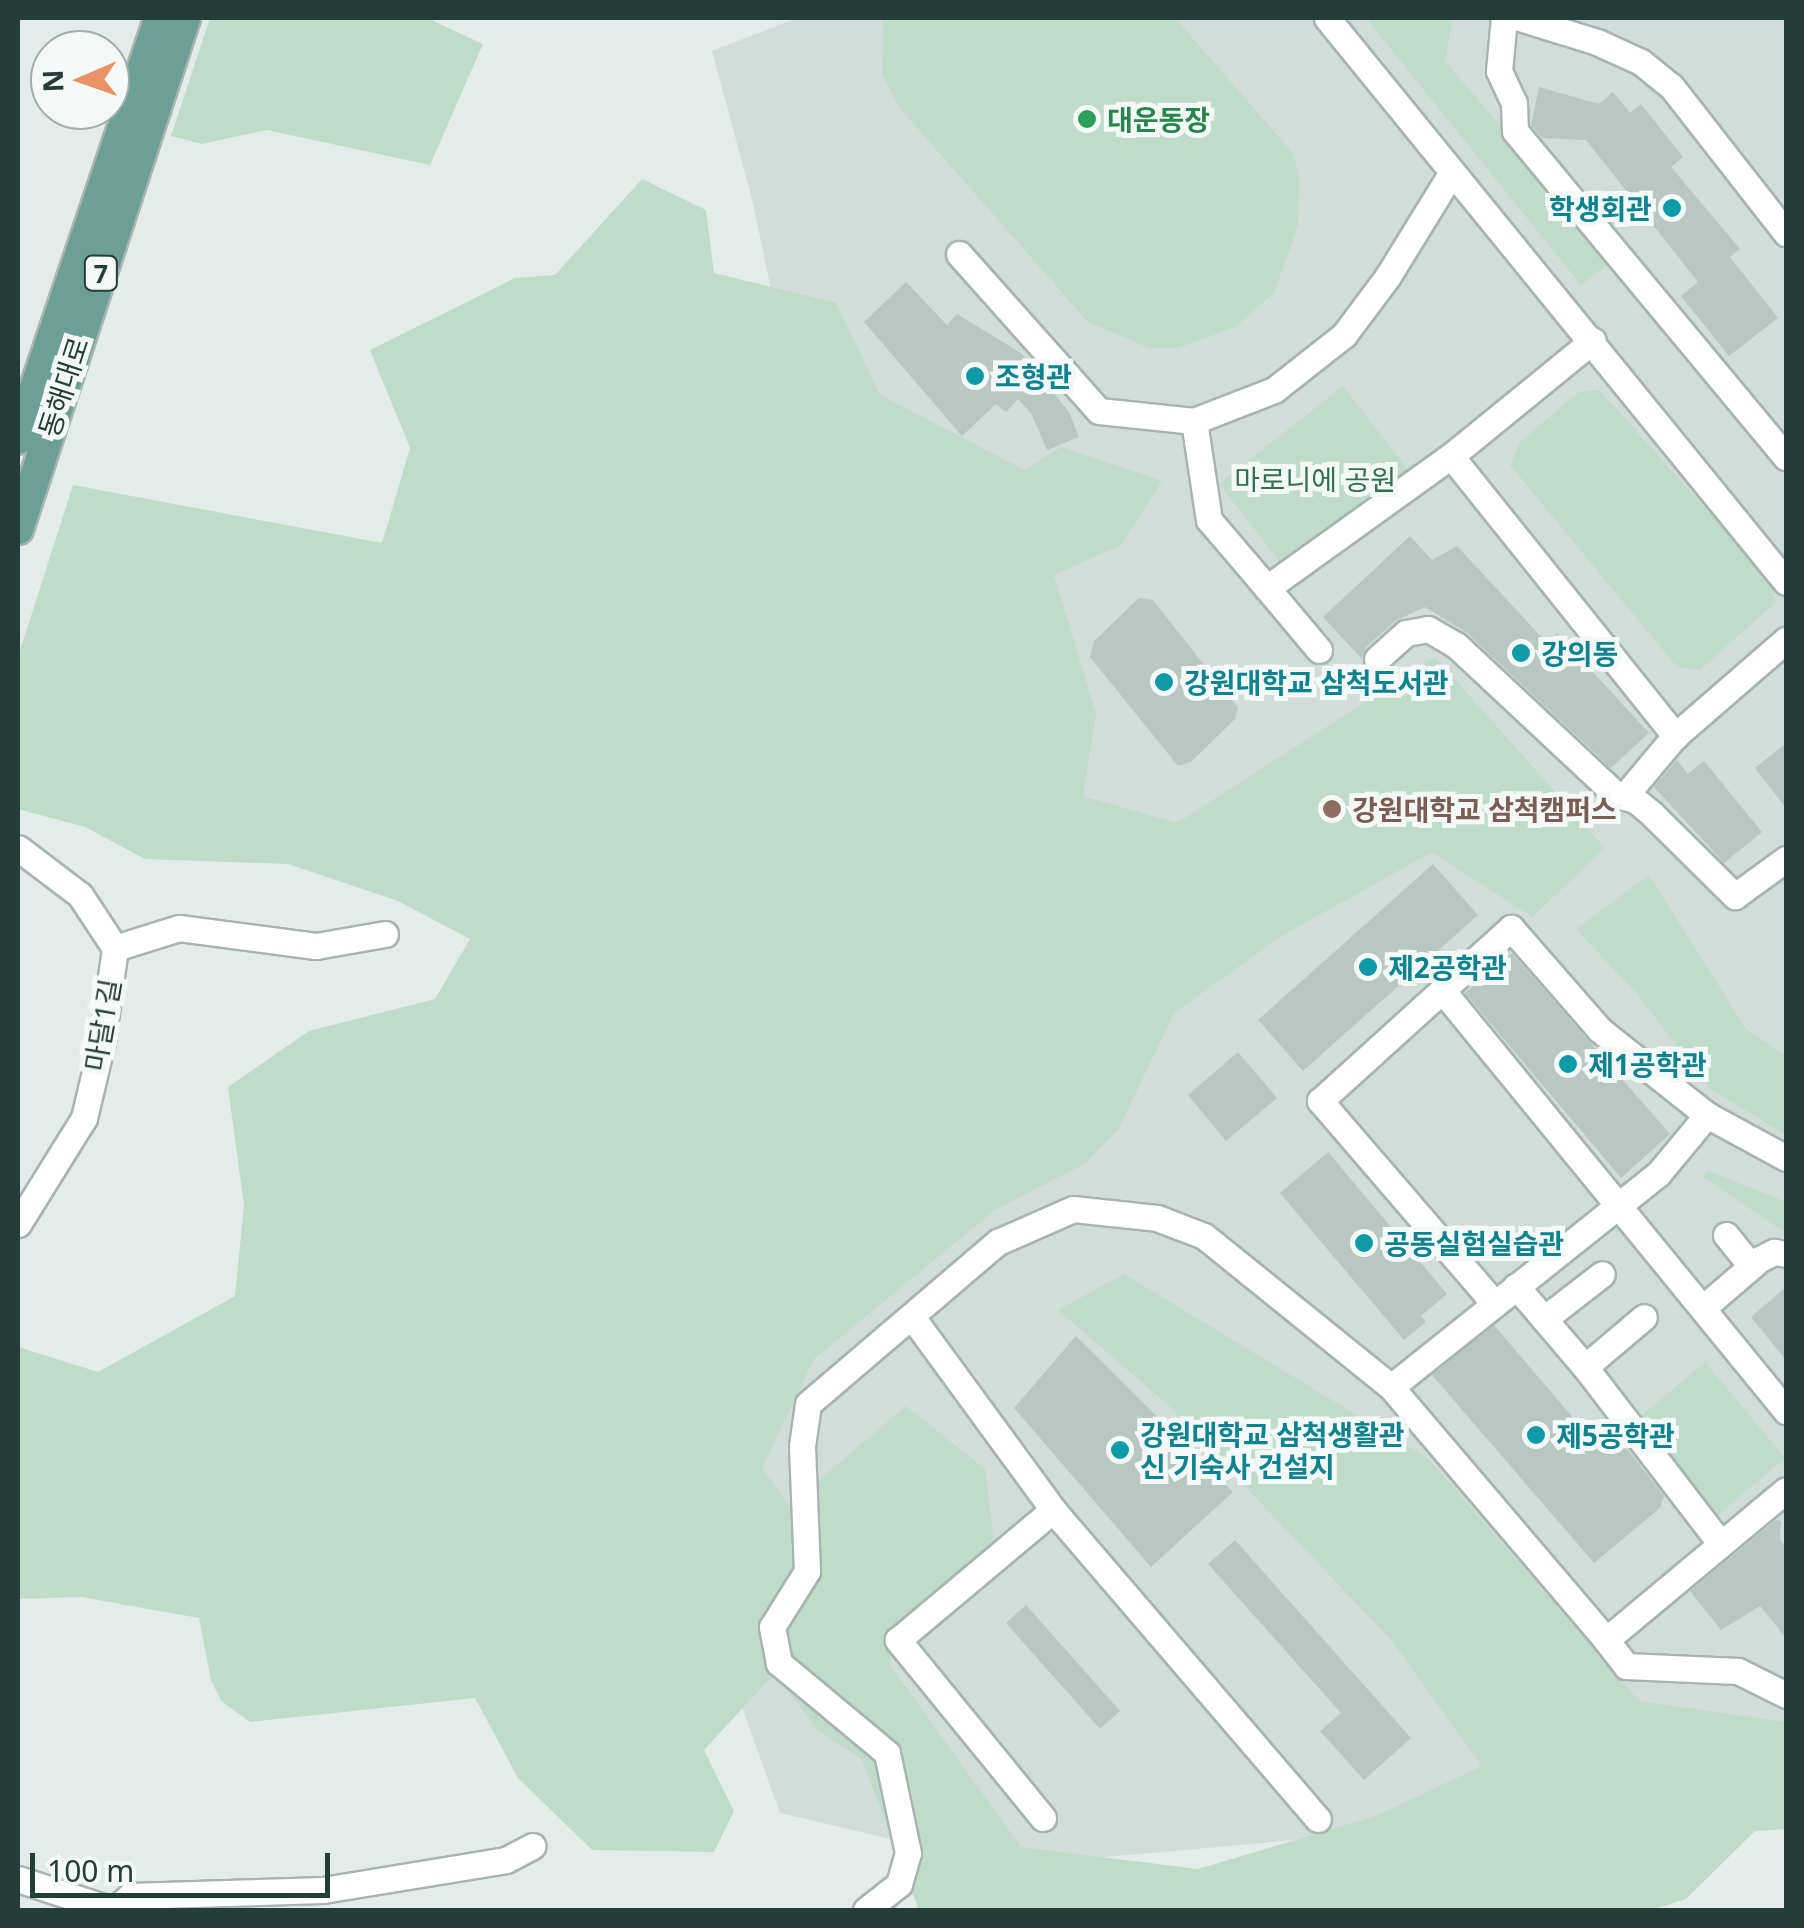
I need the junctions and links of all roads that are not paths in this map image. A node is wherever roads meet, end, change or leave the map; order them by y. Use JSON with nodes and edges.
{"nodes":[{"id":1,"x":160,"y":18,"type":"edge"},
{"id":2,"x":185,"y":18,"type":"edge"},
{"id":3,"x":1327,"y":18,"type":"edge"},
{"id":4,"x":1504,"y":18,"type":"edge"},
{"id":5,"x":1520,"y":18,"type":"edge"},
{"id":6,"x":1452,"y":172,"type":"junction"},
{"id":7,"x":1786,"y":233,"type":"edge"},
{"id":8,"x":958,"y":254,"type":"dead end"},
{"id":9,"x":1593,"y":340,"type":"junction"},
{"id":10,"x":1194,"y":421,"type":"junction"},
{"id":11,"x":20,"y":424,"type":"edge"},
{"id":12,"x":1451,"y":456,"type":"junction"},
{"id":13,"x":1786,"y":458,"type":"edge"},
{"id":14,"x":18,"y":529,"type":"edge"},
{"id":15,"x":1786,"y":582,"type":"edge"},
{"id":16,"x":1268,"y":588,"type":"junction"},
{"id":17,"x":1786,"y":640,"type":"edge"},
{"id":18,"x":1319,"y":650,"type":"dead end"},
{"id":19,"x":1377,"y":659,"type":"dead end"},
{"id":20,"x":1675,"y":736,"type":"junction"},
{"id":21,"x":1624,"y":797,"type":"junction"},
{"id":22,"x":18,"y":848,"type":"edge"},
{"id":23,"x":1786,"y":859,"type":"edge"},
{"id":24,"x":384,"y":934,"type":"dead end"},
{"id":25,"x":116,"y":948,"type":"junction"},
{"id":26,"x":1442,"y":990,"type":"junction"},
{"id":27,"x":1707,"y":1115,"type":"junction"},
{"id":28,"x":1786,"y":1158,"type":"edge"},
{"id":29,"x":1621,"y":1204,"type":"junction"},
{"id":30,"x":18,"y":1224,"type":"edge"},
{"id":31,"x":1726,"y":1234,"type":"dead end"},
{"id":32,"x":1786,"y":1254,"type":"edge"},
{"id":33,"x":1751,"y":1266,"type":"junction"},
{"id":34,"x":1602,"y":1274,"type":"dead end"},
{"id":35,"x":1516,"y":1286,"type":"junction"},
{"id":36,"x":1494,"y":1303,"type":"junction"},
{"id":37,"x":1704,"y":1307,"type":"junction"},
{"id":38,"x":912,"y":1317,"type":"junction"},
{"id":39,"x":1644,"y":1317,"type":"dead end"},
{"id":40,"x":1544,"y":1319,"type":"junction"},
{"id":41,"x":1585,"y":1366,"type":"junction"},
{"id":42,"x":1391,"y":1386,"type":"junction"},
{"id":43,"x":1786,"y":1411,"type":"edge"},
{"id":44,"x":1786,"y":1490,"type":"edge"},
{"id":45,"x":1053,"y":1510,"type":"junction"},
{"id":46,"x":1721,"y":1544,"type":"junction"},
{"id":47,"x":1606,"y":1640,"type":"junction"},
{"id":48,"x":1786,"y":1696,"type":"edge"},
{"id":49,"x":1043,"y":1818,"type":"dead end"},
{"id":50,"x":1318,"y":1819,"type":"dead end"},
{"id":51,"x":532,"y":1846,"type":"dead end"},
{"id":52,"x":18,"y":1879,"type":"edge"},
{"id":53,"x":114,"y":1910,"type":"edge"},
{"id":54,"x":866,"y":1910,"type":"edge"}],
"edges":[{"from":1,"to":11,"type":"main road","name":"동해대로","number":"7"},
{"from":2,"to":14,"type":"main road","name":"동해대로","number":"7"},
{"from":3,"to":6,"type":"street"},
{"from":4,"to":13,"type":"street"},
{"from":5,"to":7,"type":"street"},
{"from":6,"to":9,"type":"street"},
{"from":6,"to":10,"type":"street"},
{"from":8,"to":10,"type":"street"},
{"from":9,"to":12,"type":"street"},
{"from":9,"to":15,"type":"street"},
{"from":10,"to":16,"type":"street"},
{"from":12,"to":16,"type":"street"},
{"from":12,"to":20,"type":"street"},
{"from":16,"to":18,"type":"street"},
{"from":17,"to":20,"type":"street"},
{"from":19,"to":21,"type":"street"},
{"from":20,"to":21,"type":"street"},
{"from":21,"to":23,"type":"street"},
{"from":22,"to":25,"type":"street","name":"마달1길"},
{"from":24,"to":25,"type":"street"},
{"from":25,"to":30,"type":"street","name":"마달1길"},
{"from":26,"to":27,"type":"street"},
{"from":26,"to":29,"type":"street"},
{"from":26,"to":36,"type":"street"},
{"from":27,"to":28,"type":"street"},
{"from":27,"to":29,"type":"street"},
{"from":29,"to":35,"type":"street"},
{"from":29,"to":37,"type":"street"},
{"from":31,"to":33,"type":"street"},
{"from":32,"to":33,"type":"street"},
{"from":33,"to":37,"type":"street"},
{"from":34,"to":40,"type":"street"},
{"from":35,"to":36,"type":"street"},
{"from":35,"to":40,"type":"street"},
{"from":36,"to":42,"type":"street"},
{"from":37,"to":43,"type":"street"},
{"from":38,"to":42,"type":"street"},
{"from":38,"to":45,"type":"street"},
{"from":38,"to":54,"type":"street"},
{"from":39,"to":41,"type":"street"},
{"from":40,"to":41,"type":"street"},
{"from":41,"to":46,"type":"street"},
{"from":42,"to":47,"type":"street"},
{"from":44,"to":46,"type":"street"},
{"from":45,"to":49,"type":"street"},
{"from":45,"to":50,"type":"street"},
{"from":46,"to":47,"type":"street"},
{"from":47,"to":48,"type":"street"},
{"from":51,"to":53,"type":"street"},
{"from":52,"to":53,"type":"street"}]}
